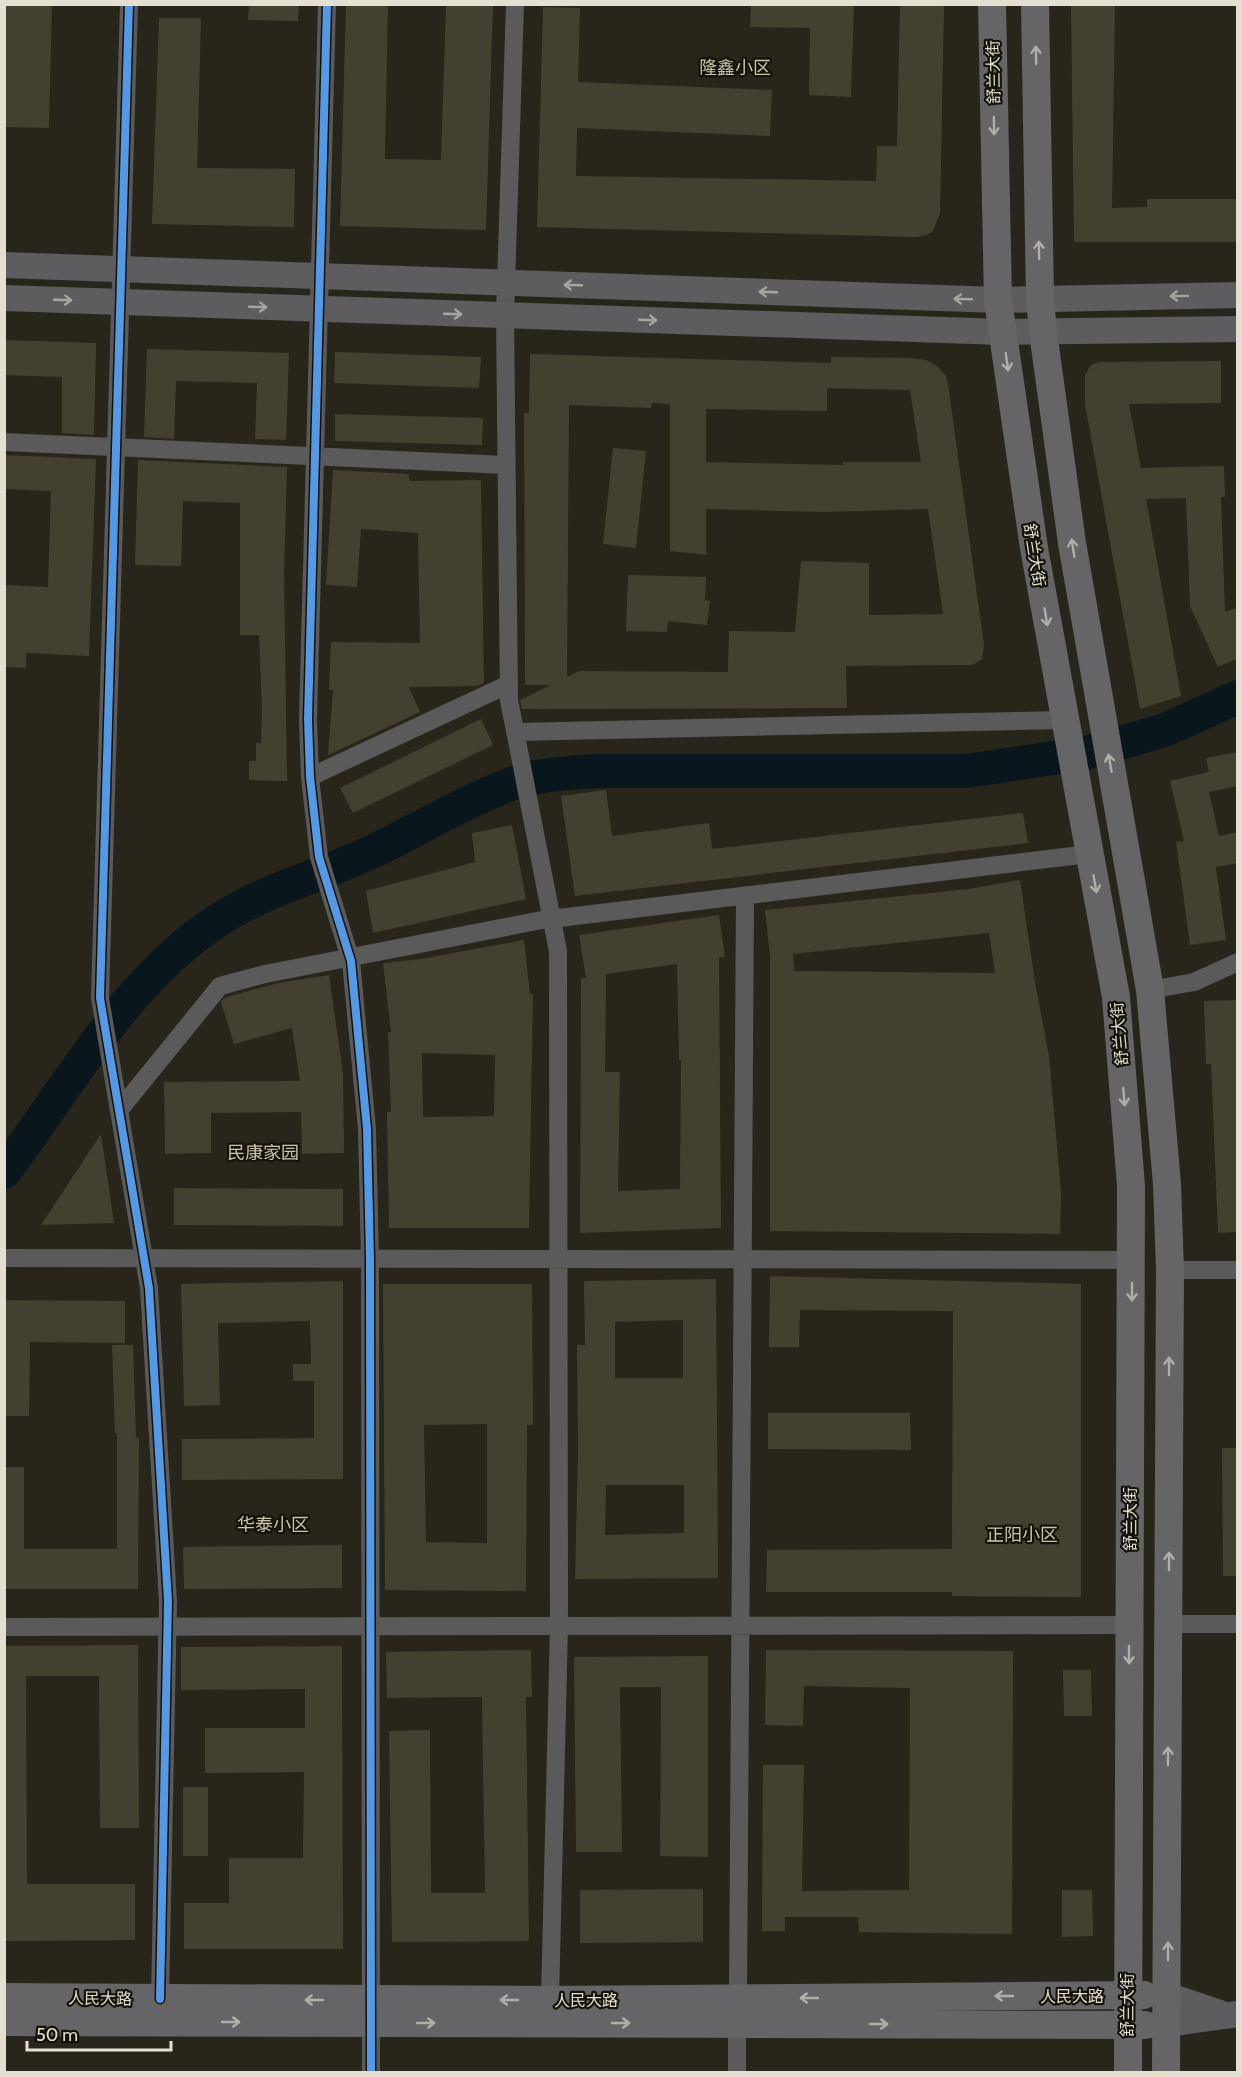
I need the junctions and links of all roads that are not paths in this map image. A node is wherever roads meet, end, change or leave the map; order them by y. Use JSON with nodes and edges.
{"nodes":[{"id":1,"x":129,"y":4,"type":"edge"},
{"id":2,"x":327,"y":4,"type":"edge"},
{"id":3,"x":515,"y":4,"type":"edge"},
{"id":4,"x":992,"y":4,"type":"edge"},
{"id":5,"x":1035,"y":4,"type":"edge"},
{"id":6,"x":4,"y":266,"type":"edge"},
{"id":7,"x":122,"y":270,"type":"junction"},
{"id":8,"x":318,"y":276,"type":"junction"},
{"id":9,"x":506,"y":283,"type":"junction"},
{"id":10,"x":1238,"y":295,"type":"edge"},
{"id":11,"x":4,"y":298,"type":"edge"},
{"id":12,"x":1040,"y":299,"type":"junction"},
{"id":13,"x":998,"y":300,"type":"junction"},
{"id":14,"x":122,"y":302,"type":"junction"},
{"id":15,"x":317,"y":309,"type":"junction"},
{"id":16,"x":506,"y":315,"type":"junction"},
{"id":17,"x":1238,"y":329,"type":"edge"},
{"id":18,"x":1043,"y":332,"type":"junction"},
{"id":19,"x":1002,"y":333,"type":"junction"},
{"id":20,"x":4,"y":442,"type":"edge"},
{"id":21,"x":117,"y":447,"type":"junction"},
{"id":22,"x":314,"y":456,"type":"junction"},
{"id":23,"x":506,"y":465,"type":"junction"},
{"id":24,"x":509,"y":684,"type":"junction"},
{"id":25,"x":1065,"y":721,"type":"junction"},
{"id":26,"x":516,"y":735,"type":"junction"},
{"id":27,"x":310,"y":777,"type":"junction"},
{"id":28,"x":1089,"y":854,"type":"junction"},
{"id":29,"x":745,"y":895,"type":"junction"},
{"id":30,"x":552,"y":919,"type":"junction"},
{"id":31,"x":350,"y":958,"type":"junction"},
{"id":32,"x":1238,"y":962,"type":"edge"},
{"id":33,"x":1150,"y":990,"type":"junction"},
{"id":34,"x":120,"y":1105,"type":"junction"},
{"id":35,"x":4,"y":1258,"type":"edge"},
{"id":36,"x":144,"y":1258,"type":"junction"},
{"id":37,"x":370,"y":1259,"type":"junction"},
{"id":38,"x":559,"y":1259,"type":"junction"},
{"id":39,"x":743,"y":1259,"type":"junction"},
{"id":40,"x":1132,"y":1260,"type":"junction"},
{"id":41,"x":1170,"y":1270,"type":"junction"},
{"id":42,"x":1238,"y":1270,"type":"edge"},
{"id":43,"x":1129,"y":1624,"type":"junction"},
{"id":44,"x":1168,"y":1624,"type":"junction"},
{"id":45,"x":1238,"y":1624,"type":"edge"},
{"id":46,"x":740,"y":1625,"type":"junction"},
{"id":47,"x":371,"y":1626,"type":"junction"},
{"id":48,"x":559,"y":1626,"type":"junction"},
{"id":49,"x":4,"y":1627,"type":"edge"},
{"id":50,"x":168,"y":1627,"type":"junction"},
{"id":51,"x":1127,"y":1995,"type":"junction"},
{"id":52,"x":1167,"y":1995,"type":"junction"},
{"id":53,"x":4,"y":1997,"type":"edge"},
{"id":54,"x":160,"y":1999,"type":"junction"},
{"id":55,"x":550,"y":2000,"type":"junction"},
{"id":56,"x":372,"y":2011,"type":"junction"},
{"id":57,"x":738,"y":2011,"type":"junction"},
{"id":58,"x":1230,"y":2014,"type":"edge"},
{"id":59,"x":4,"y":2022,"type":"edge"},
{"id":60,"x":1166,"y":2024,"type":"junction"},
{"id":61,"x":1127,"y":2025,"type":"junction"},
{"id":62,"x":371,"y":2073,"type":"edge"},
{"id":63,"x":737,"y":2073,"type":"edge"},
{"id":64,"x":1128,"y":2073,"type":"edge"},
{"id":65,"x":1166,"y":2073,"type":"edge"}],
"edges":[{"from":1,"to":7,"type":"street"},
{"from":2,"to":8,"type":"street"},
{"from":3,"to":9,"type":"street"},
{"from":4,"to":13,"type":"main road","name":"舒兰大街","one_way":true},
{"from":12,"to":5,"type":"main road","one_way":true},
{"from":6,"to":7,"type":"street"},
{"from":7,"to":8,"type":"street"},
{"from":7,"to":14,"type":"street"},
{"from":8,"to":9,"type":"street"},
{"from":8,"to":15,"type":"street"},
{"from":13,"to":9,"type":"street","one_way":true},
{"from":9,"to":16,"type":"street"},
{"from":10,"to":12,"type":"street","one_way":true},
{"from":11,"to":14,"type":"street","one_way":true},
{"from":12,"to":13,"type":"street"},
{"from":12,"to":18,"type":"main road"},
{"from":13,"to":19,"type":"main road","name":"舒兰大街"},
{"from":14,"to":15,"type":"street","one_way":true},
{"from":14,"to":21,"type":"street"},
{"from":15,"to":16,"type":"street","one_way":true},
{"from":15,"to":22,"type":"street"},
{"from":16,"to":19,"type":"street","one_way":true},
{"from":16,"to":23,"type":"street"},
{"from":17,"to":18,"type":"street"},
{"from":18,"to":19,"type":"street"},
{"from":33,"to":18,"type":"main road","one_way":true},
{"from":19,"to":25,"type":"main road","name":"舒兰大街","one_way":true},
{"from":20,"to":21,"type":"street"},
{"from":21,"to":22,"type":"street"},
{"from":21,"to":34,"type":"street"},
{"from":22,"to":23,"type":"street"},
{"from":22,"to":27,"type":"street"},
{"from":23,"to":24,"type":"street"},
{"from":24,"to":26,"type":"street"},
{"from":24,"to":27,"type":"street"},
{"from":25,"to":26,"type":"street"},
{"from":25,"to":28,"type":"main road","name":"舒兰大街"},
{"from":26,"to":30,"type":"street"},
{"from":27,"to":31,"type":"street"},
{"from":28,"to":29,"type":"street"},
{"from":28,"to":40,"type":"main road","name":"舒兰大街","one_way":true},
{"from":29,"to":30,"type":"street"},
{"from":29,"to":39,"type":"street"},
{"from":30,"to":31,"type":"street"},
{"from":30,"to":38,"type":"street"},
{"from":31,"to":34,"type":"street"},
{"from":31,"to":37,"type":"street"},
{"from":32,"to":33,"type":"street"},
{"from":33,"to":41,"type":"main road"},
{"from":34,"to":36,"type":"street"},
{"from":35,"to":36,"type":"street"},
{"from":36,"to":37,"type":"street"},
{"from":36,"to":50,"type":"street"},
{"from":37,"to":38,"type":"street"},
{"from":37,"to":47,"type":"street"},
{"from":38,"to":39,"type":"street"},
{"from":38,"to":48,"type":"street"},
{"from":39,"to":40,"type":"street"},
{"from":39,"to":46,"type":"street"},
{"from":40,"to":43,"type":"main road","name":"舒兰大街","one_way":true},
{"from":41,"to":42,"type":"street"},
{"from":44,"to":41,"type":"main road","one_way":true},
{"from":43,"to":46,"type":"street"},
{"from":43,"to":51,"type":"main road","name":"舒兰大街","one_way":true},
{"from":44,"to":45,"type":"street"},
{"from":52,"to":44,"type":"main road","one_way":true},
{"from":46,"to":48,"type":"street"},
{"from":46,"to":57,"type":"street"},
{"from":47,"to":48,"type":"street"},
{"from":47,"to":50,"type":"street"},
{"from":47,"to":56,"type":"street"},
{"from":48,"to":55,"type":"street"},
{"from":49,"to":50,"type":"street"},
{"from":50,"to":54,"type":"street"},
{"from":51,"to":52,"type":"main road","name":"人民大路"},
{"from":51,"to":57,"type":"main road","name":"人民大路","one_way":true},
{"from":51,"to":61,"type":"main road","name":"舒兰大街"},
{"from":52,"to":58,"type":"street"},
{"from":52,"to":60,"type":"main road"},
{"from":53,"to":54,"type":"main road","name":"人民大路"},
{"from":56,"to":54,"type":"main road","name":"人民大路","one_way":true},
{"from":55,"to":56,"type":"main road","name":"人民大路","one_way":true},
{"from":55,"to":57,"type":"main road","name":"人民大路"},
{"from":56,"to":57,"type":"main road","name":"人民大路","one_way":true},
{"from":59,"to":56,"type":"main road","name":"人民大路","one_way":true},
{"from":56,"to":62,"type":"street"},
{"from":57,"to":61,"type":"main road","name":"人民大路","one_way":true},
{"from":57,"to":63,"type":"street"},
{"from":58,"to":60,"type":"street"},
{"from":60,"to":61,"type":"main road","name":"人民大路"},
{"from":60,"to":65,"type":"main road"},
{"from":61,"to":64,"type":"main road","name":"舒兰大街"}]}
